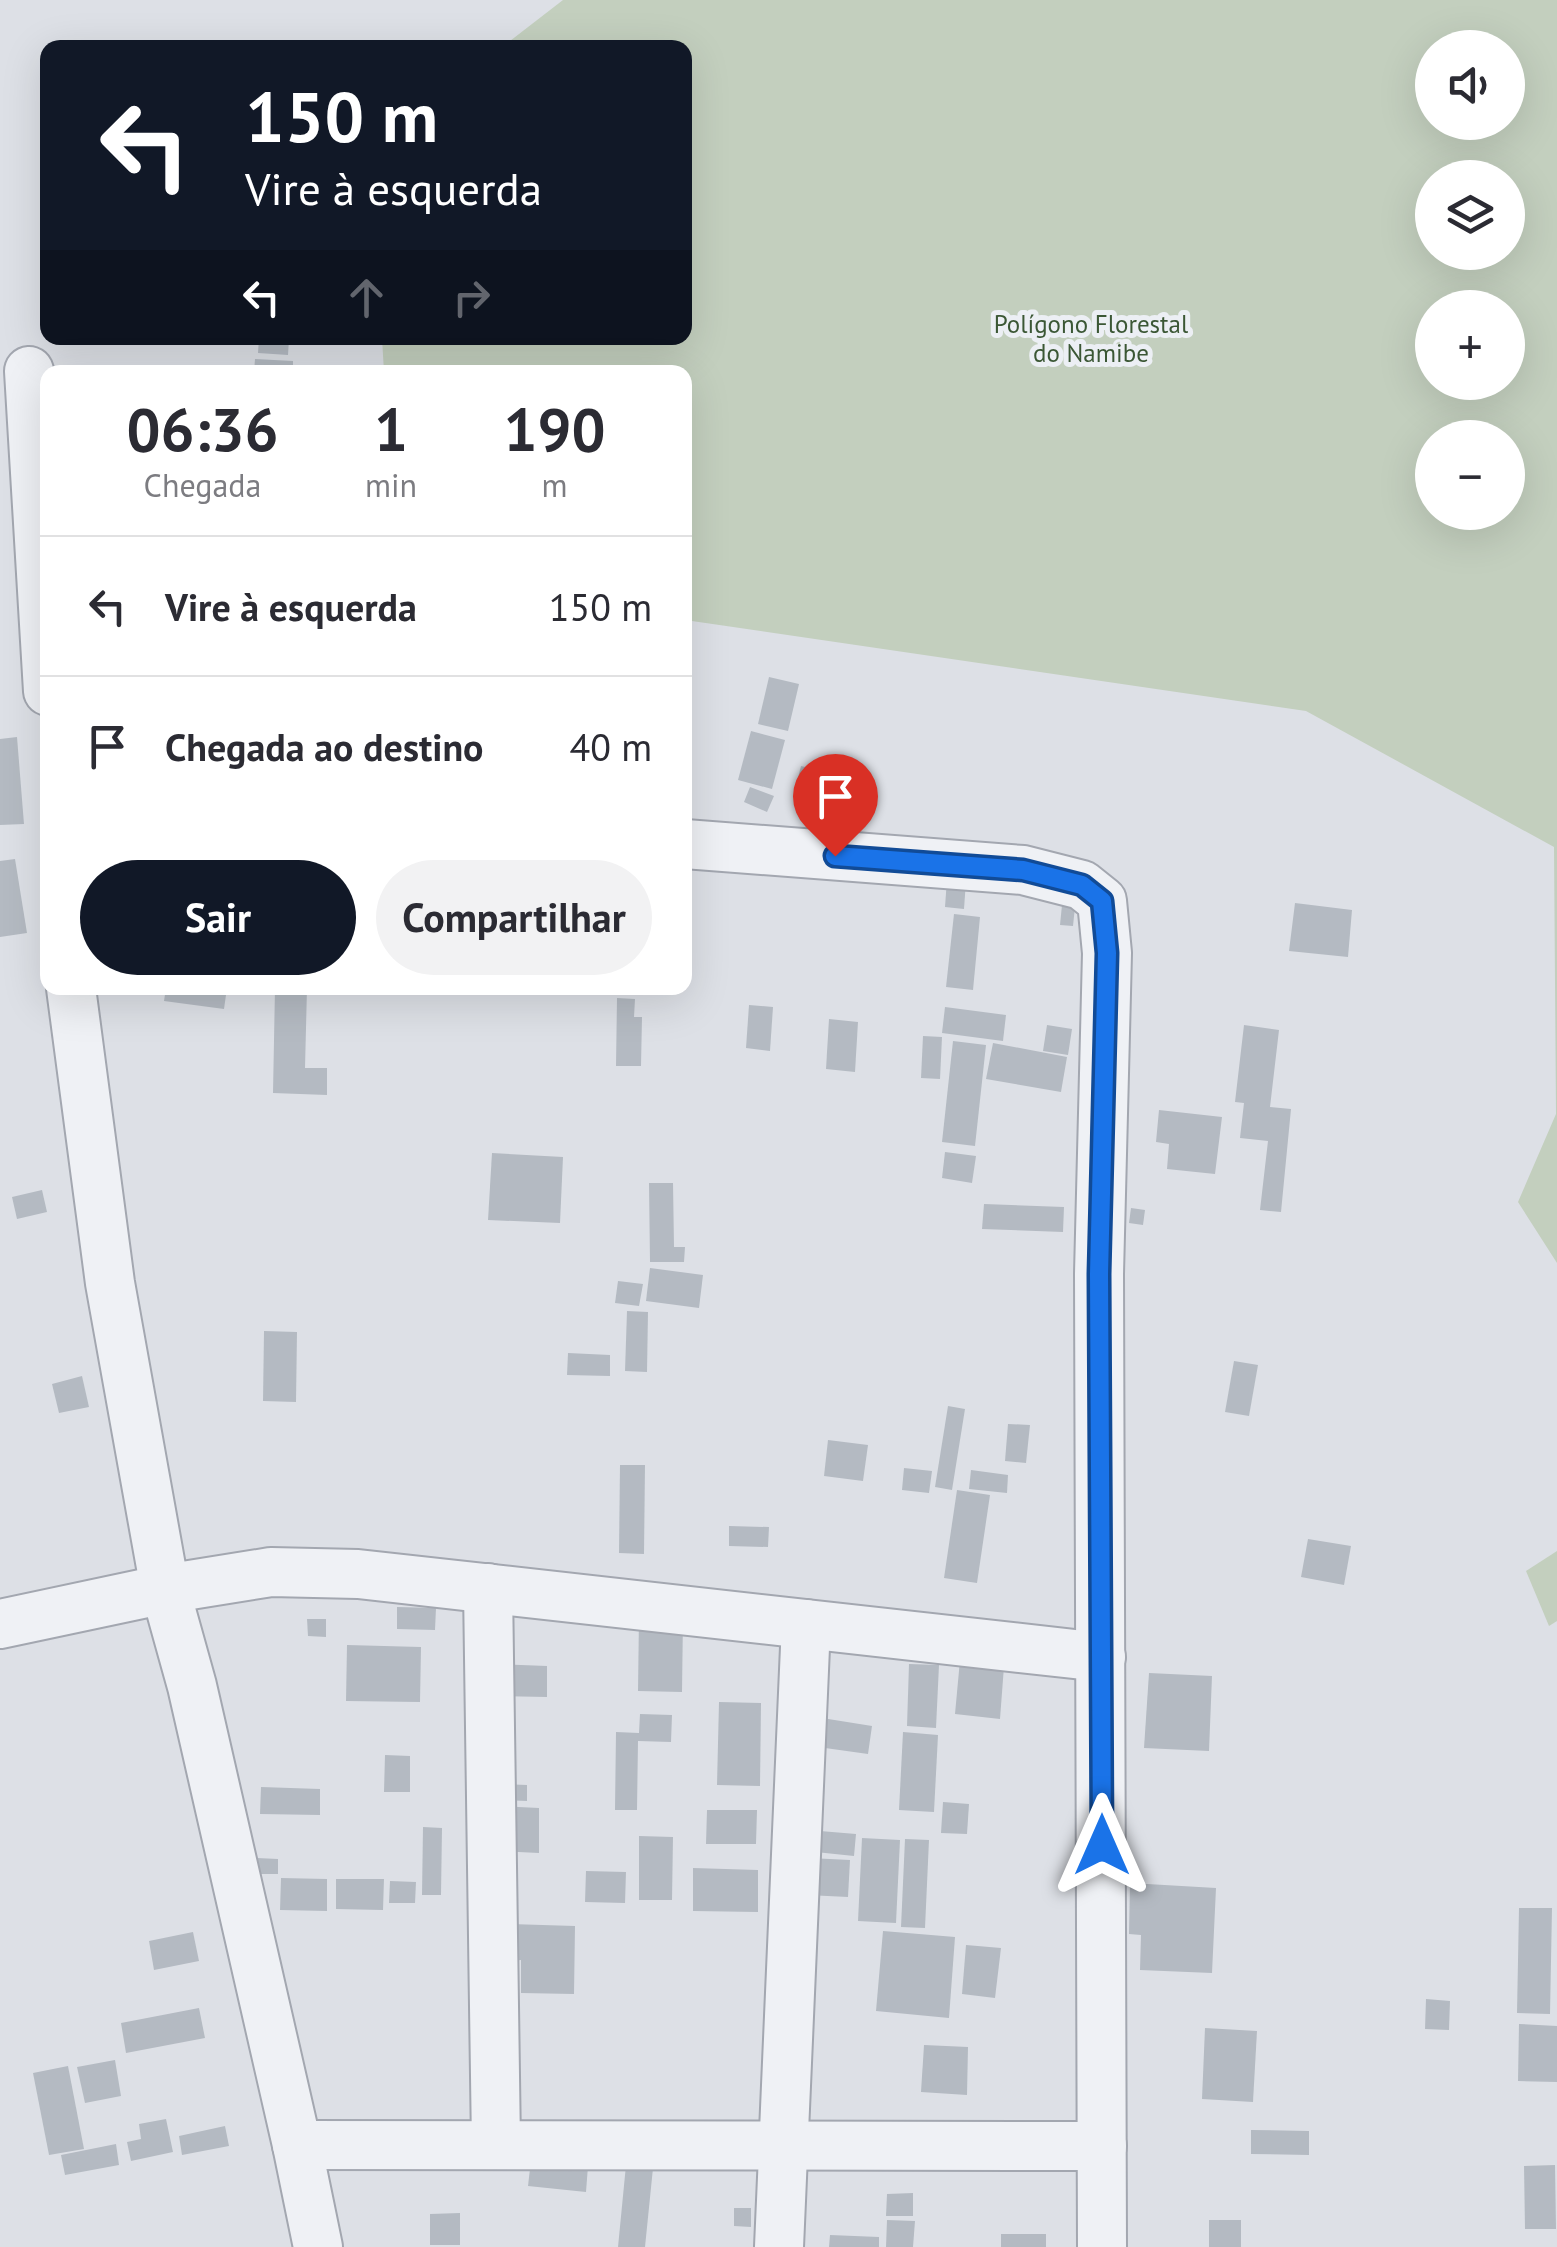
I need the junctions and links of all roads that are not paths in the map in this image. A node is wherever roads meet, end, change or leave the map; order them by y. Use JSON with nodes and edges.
{"nodes":[{"id":1,"x":29,"y":371,"type":"dead end"},
{"id":2,"x":40,"y":557,"type":"edge"},
{"id":3,"x":692,"y":845,"type":"edge"},
{"id":4,"x":72,"y":995,"type":"edge"},
{"id":5,"x":488,"y":1588,"type":"junction"},
{"id":6,"x":165,"y":1590,"type":"junction"},
{"id":7,"x":0,"y":1624,"type":"edge"},
{"id":8,"x":806,"y":1624,"type":"junction"},
{"id":9,"x":1101,"y":1657,"type":"junction"},
{"id":10,"x":297,"y":2145,"type":"junction"},
{"id":11,"x":496,"y":2145,"type":"junction"},
{"id":12,"x":783,"y":2146,"type":"junction"},
{"id":13,"x":1102,"y":2146,"type":"junction"},
{"id":14,"x":318,"y":2247,"type":"edge"},
{"id":15,"x":779,"y":2247,"type":"edge"},
{"id":16,"x":1102,"y":2247,"type":"edge"}],
"edges":[{"from":1,"to":2,"type":"street"},
{"from":3,"to":9,"type":"street"},
{"from":4,"to":6,"type":"street"},
{"from":5,"to":6,"type":"street"},
{"from":5,"to":8,"type":"street"},
{"from":5,"to":11,"type":"street"},
{"from":6,"to":7,"type":"street"},
{"from":6,"to":10,"type":"street"},
{"from":8,"to":9,"type":"street"},
{"from":8,"to":12,"type":"street"},
{"from":9,"to":13,"type":"street"},
{"from":10,"to":11,"type":"street"},
{"from":10,"to":14,"type":"street"},
{"from":11,"to":12,"type":"street"},
{"from":12,"to":13,"type":"street"},
{"from":12,"to":15,"type":"street"},
{"from":13,"to":16,"type":"street"}]}
